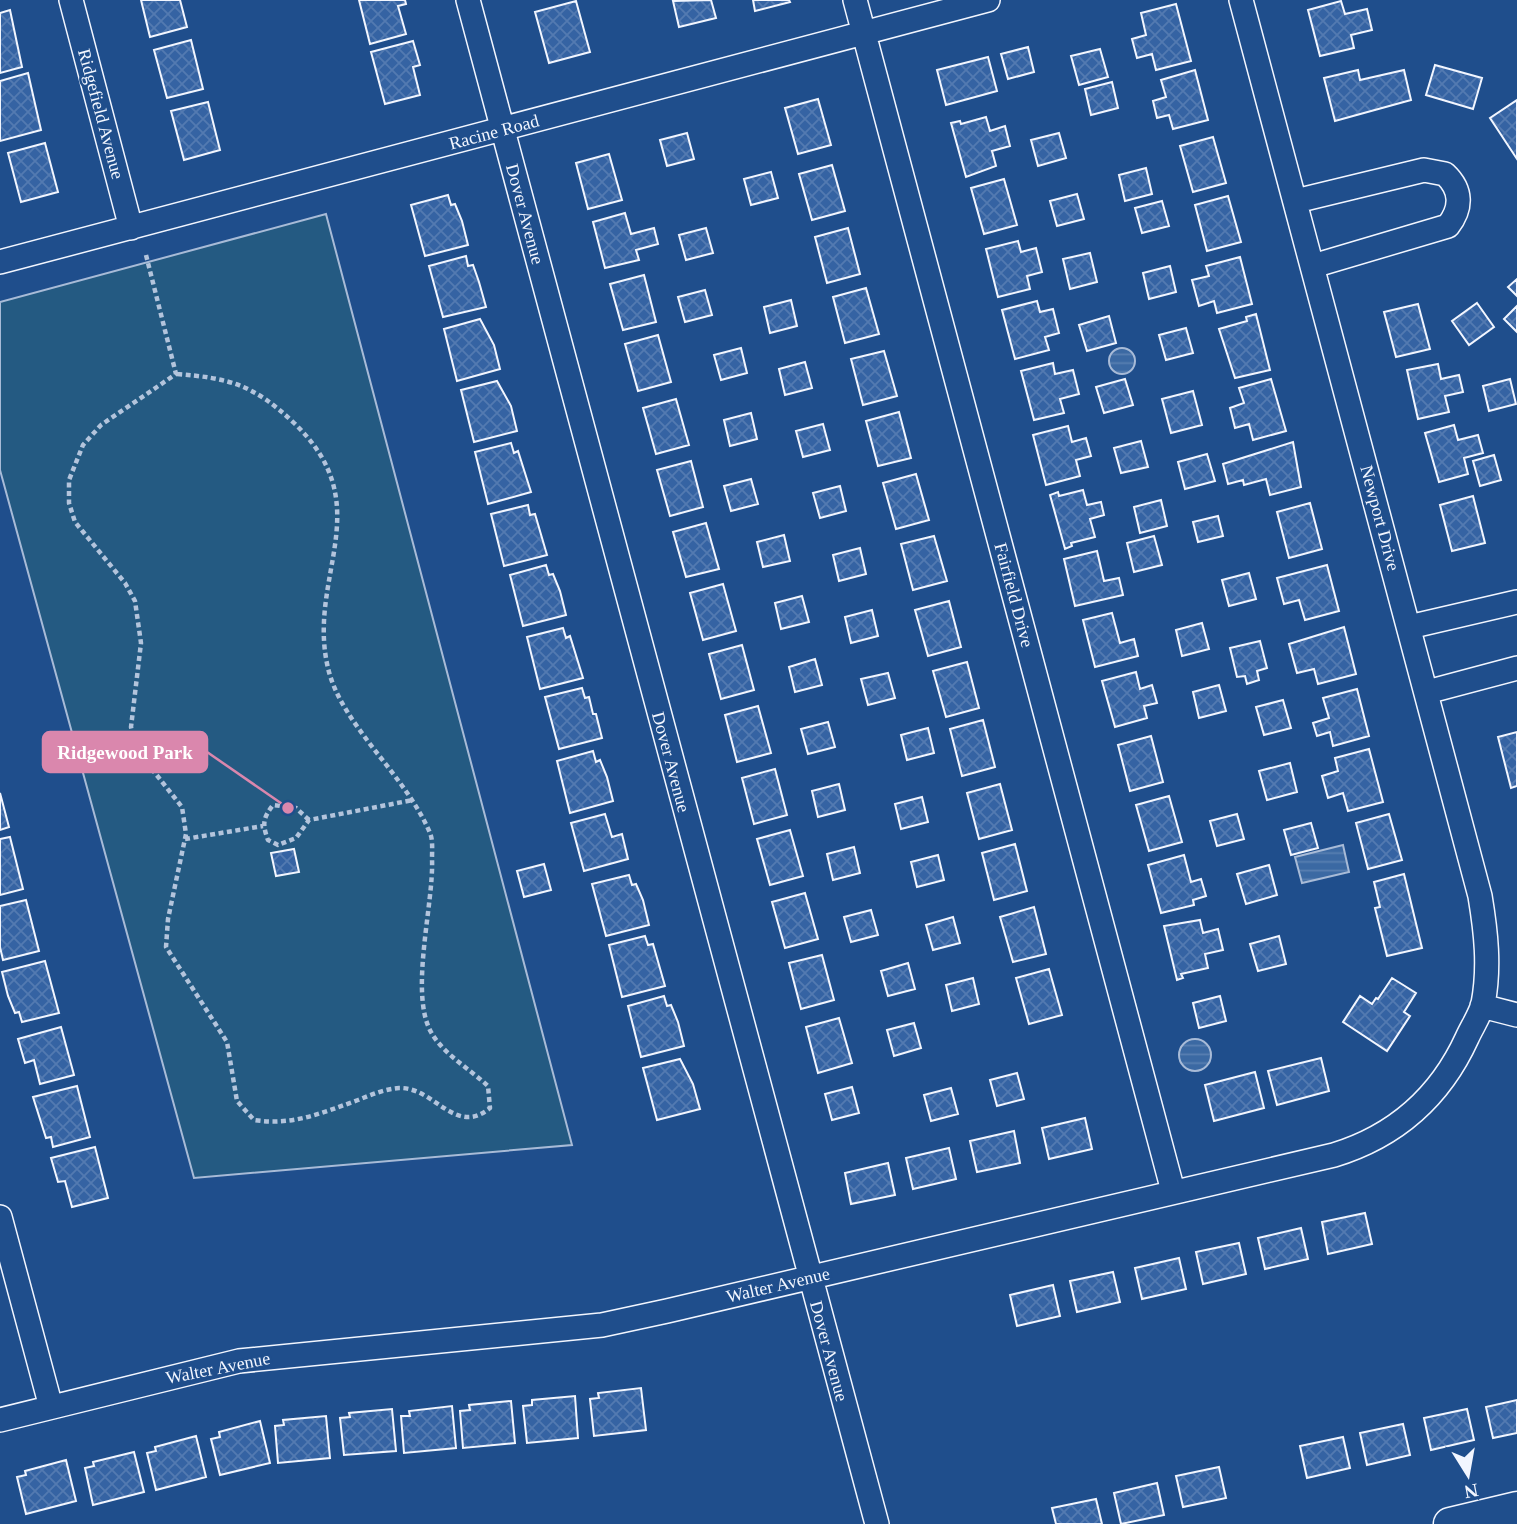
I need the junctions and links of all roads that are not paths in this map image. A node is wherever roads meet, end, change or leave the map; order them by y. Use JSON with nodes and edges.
{"nodes":[{"id":1,"x":71,"y":0,"type":"edge"},
{"id":2,"x":468,"y":0,"type":"edge"},
{"id":3,"x":855,"y":0,"type":"edge"},
{"id":4,"x":988,"y":0,"type":"edge"},
{"id":5,"x":1241,"y":0,"type":"edge"},
{"id":6,"x":863,"y":33,"type":"junction"},
{"id":7,"x":503,"y":130,"type":"junction"},
{"id":8,"x":1296,"y":201,"type":"junction"},
{"id":9,"x":131,"y":228,"type":"junction"},
{"id":10,"x":0,"y":262,"type":"edge"},
{"id":11,"x":1313,"y":266,"type":"junction"},
{"id":12,"x":1517,"y":602,"type":"edge"},
{"id":13,"x":1409,"y":627,"type":"junction"},
{"id":14,"x":1517,"y":668,"type":"edge"},
{"id":15,"x":1427,"y":692,"type":"junction"},
{"id":16,"x":1482,"y":1006,"type":"junction"},
{"id":17,"x":1517,"y":1015,"type":"edge"},
{"id":18,"x":1173,"y":1191,"type":"junction"},
{"id":19,"x":0,"y":1217,"type":"edge"},
{"id":20,"x":809,"y":1278,"type":"junction"},
{"id":21,"x":51,"y":1406,"type":"junction"},
{"id":22,"x":0,"y":1420,"type":"edge"},
{"id":23,"x":1517,"y":1508,"type":"edge"},
{"id":24,"x":877,"y":1524,"type":"edge"},
{"id":25,"x":1450,"y":1524,"type":"edge"}],
"edges":[{"from":1,"to":9,"type":"street","name":"Ridgefield Avenue"},
{"from":2,"to":7,"type":"street","name":"Dover Avenue"},
{"from":3,"to":6,"type":"street","name":"Fairfield Drive"},
{"from":4,"to":6,"type":"street","name":"Racine Road"},
{"from":5,"to":8,"type":"street","name":"Newport Drive"},
{"from":6,"to":7,"type":"street","name":"Racine Road"},
{"from":6,"to":18,"type":"street","name":"Fairfield Drive"},
{"from":7,"to":9,"type":"street","name":"Racine Road"},
{"from":7,"to":20,"type":"street","name":"Dover Avenue"},
{"from":8,"to":11,"type":"street","name":"Newport Drive"},
{"from":8,"to":11,"type":"street"},
{"from":9,"to":10,"type":"street","name":"Racine Road"},
{"from":11,"to":13,"type":"street","name":"Newport Drive"},
{"from":12,"to":13,"type":"street"},
{"from":13,"to":15,"type":"street","name":"Newport Drive"},
{"from":14,"to":15,"type":"street"},
{"from":15,"to":16,"type":"street","name":"Newport Drive"},
{"from":16,"to":17,"type":"street"},
{"from":16,"to":18,"type":"street","name":"Walter Avenue"},
{"from":18,"to":20,"type":"street","name":"Walter Avenue"},
{"from":19,"to":21,"type":"street"},
{"from":20,"to":21,"type":"street","name":"Walter Avenue"},
{"from":20,"to":24,"type":"street","name":"Dover Avenue"},
{"from":21,"to":22,"type":"street","name":"Walter Avenue"},
{"from":23,"to":25,"type":"street"}]}
